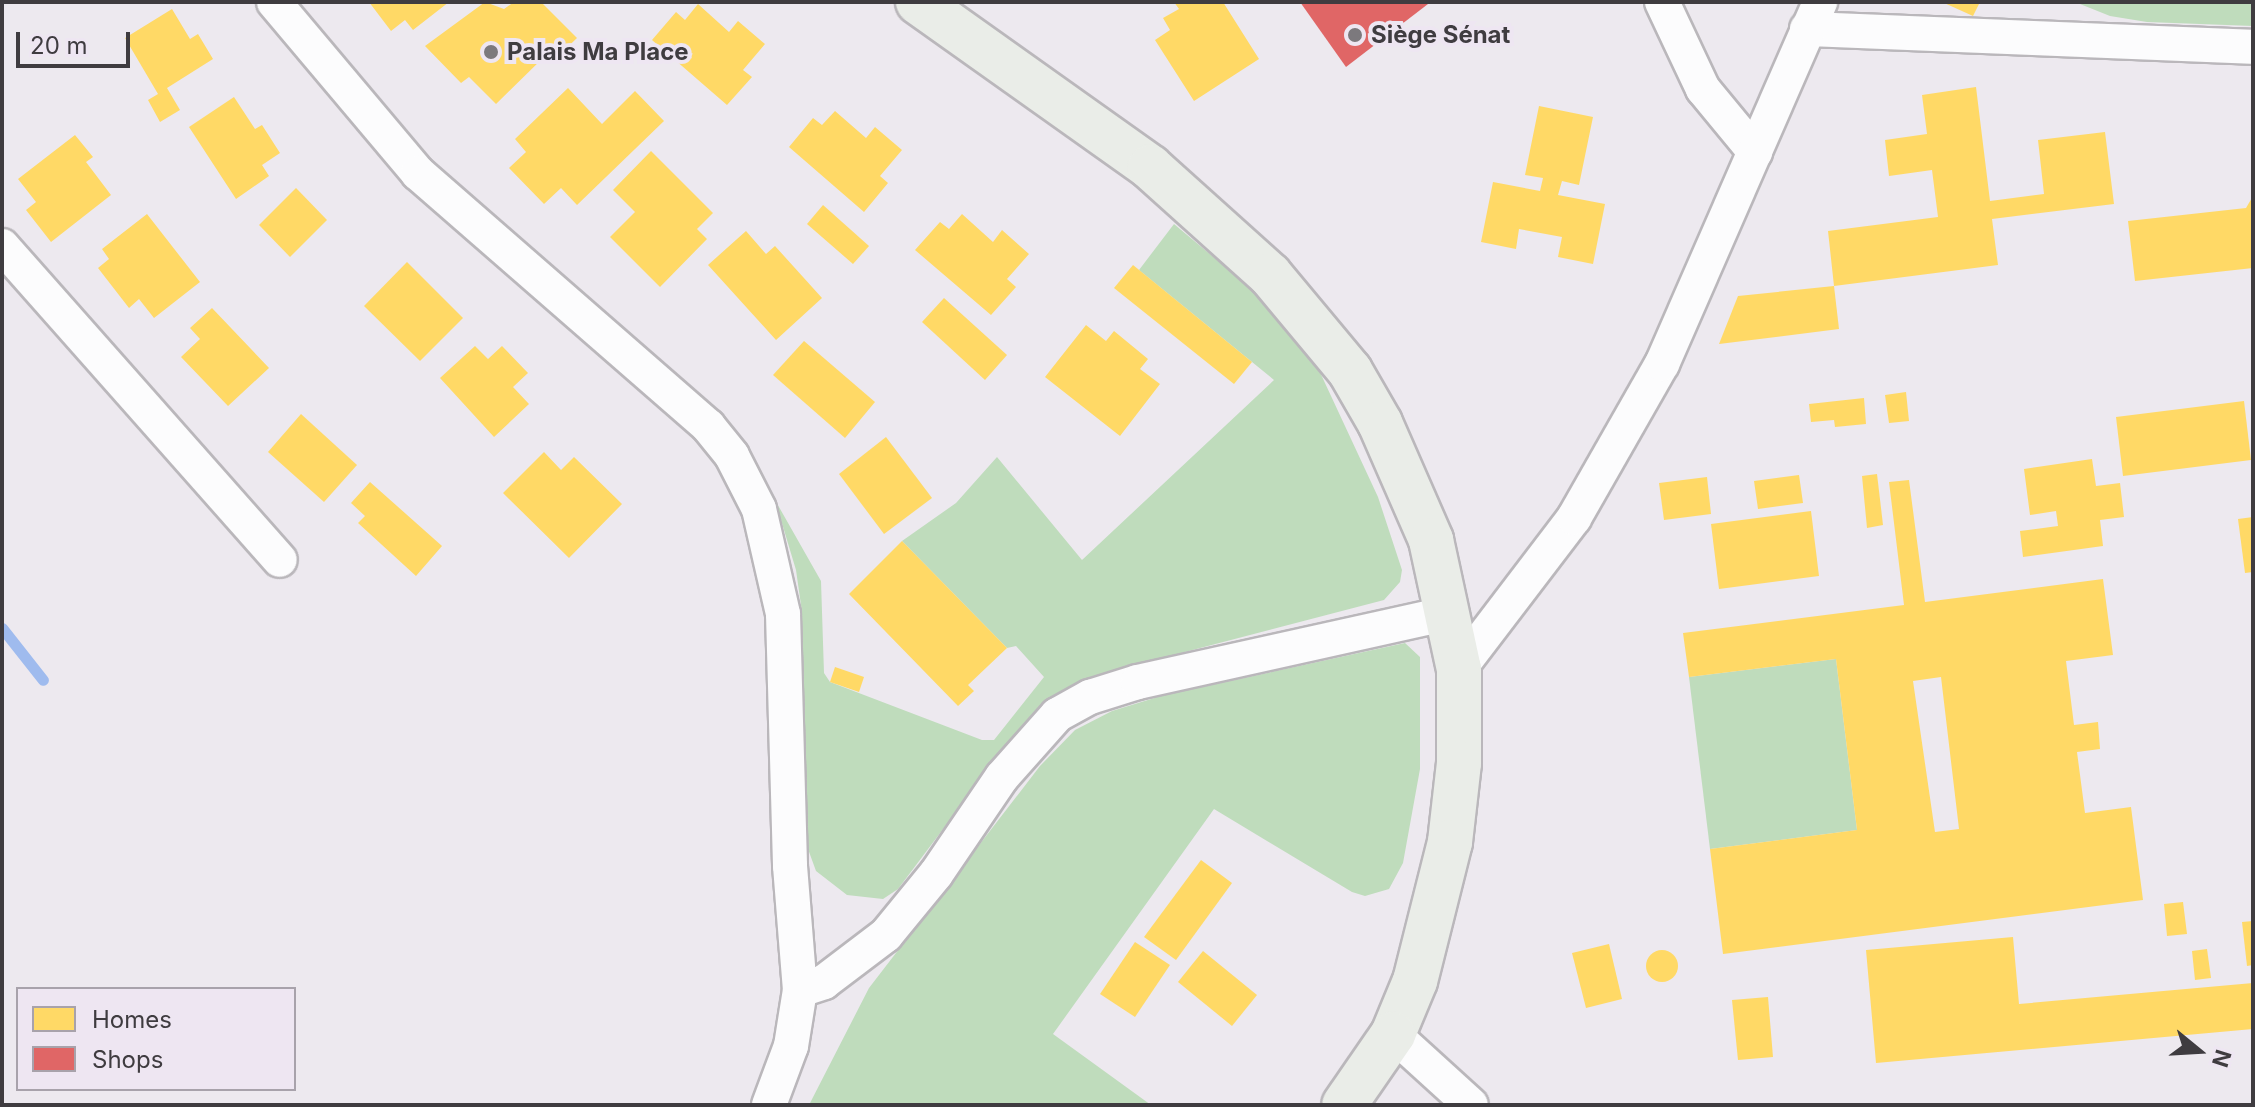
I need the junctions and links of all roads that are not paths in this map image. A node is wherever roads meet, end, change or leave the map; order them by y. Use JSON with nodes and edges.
{"nodes":[{"id":1,"x":274,"y":2,"type":"edge"},
{"id":2,"x":918,"y":2,"type":"edge"},
{"id":3,"x":1662,"y":2,"type":"edge"},
{"id":4,"x":1814,"y":15,"type":"edge"},
{"id":5,"x":2253,"y":47,"type":"edge"},
{"id":6,"x":1755,"y":152,"type":"junction"},
{"id":7,"x":2,"y":246,"type":"edge"},
{"id":8,"x":280,"y":560,"type":"dead end"},
{"id":9,"x":1449,"y":613,"type":"junction"},
{"id":10,"x":1459,"y":669,"type":"junction"},
{"id":11,"x":800,"y":990,"type":"junction"},
{"id":12,"x":1393,"y":1034,"type":"junction"},
{"id":13,"x":769,"y":1105,"type":"edge"},
{"id":14,"x":1344,"y":1105,"type":"edge"},
{"id":15,"x":1471,"y":1105,"type":"edge"}],
"edges":[{"from":1,"to":11,"type":"street"},
{"from":2,"to":9,"type":"main road"},
{"from":3,"to":6,"type":"street"},
{"from":4,"to":5,"type":"street"},
{"from":4,"to":6,"type":"street"},
{"from":6,"to":10,"type":"street"},
{"from":7,"to":8,"type":"street"},
{"from":9,"to":10,"type":"main road"},
{"from":9,"to":11,"type":"street"},
{"from":10,"to":12,"type":"main road"},
{"from":11,"to":13,"type":"street"},
{"from":12,"to":14,"type":"main road"},
{"from":12,"to":15,"type":"street"}]}
